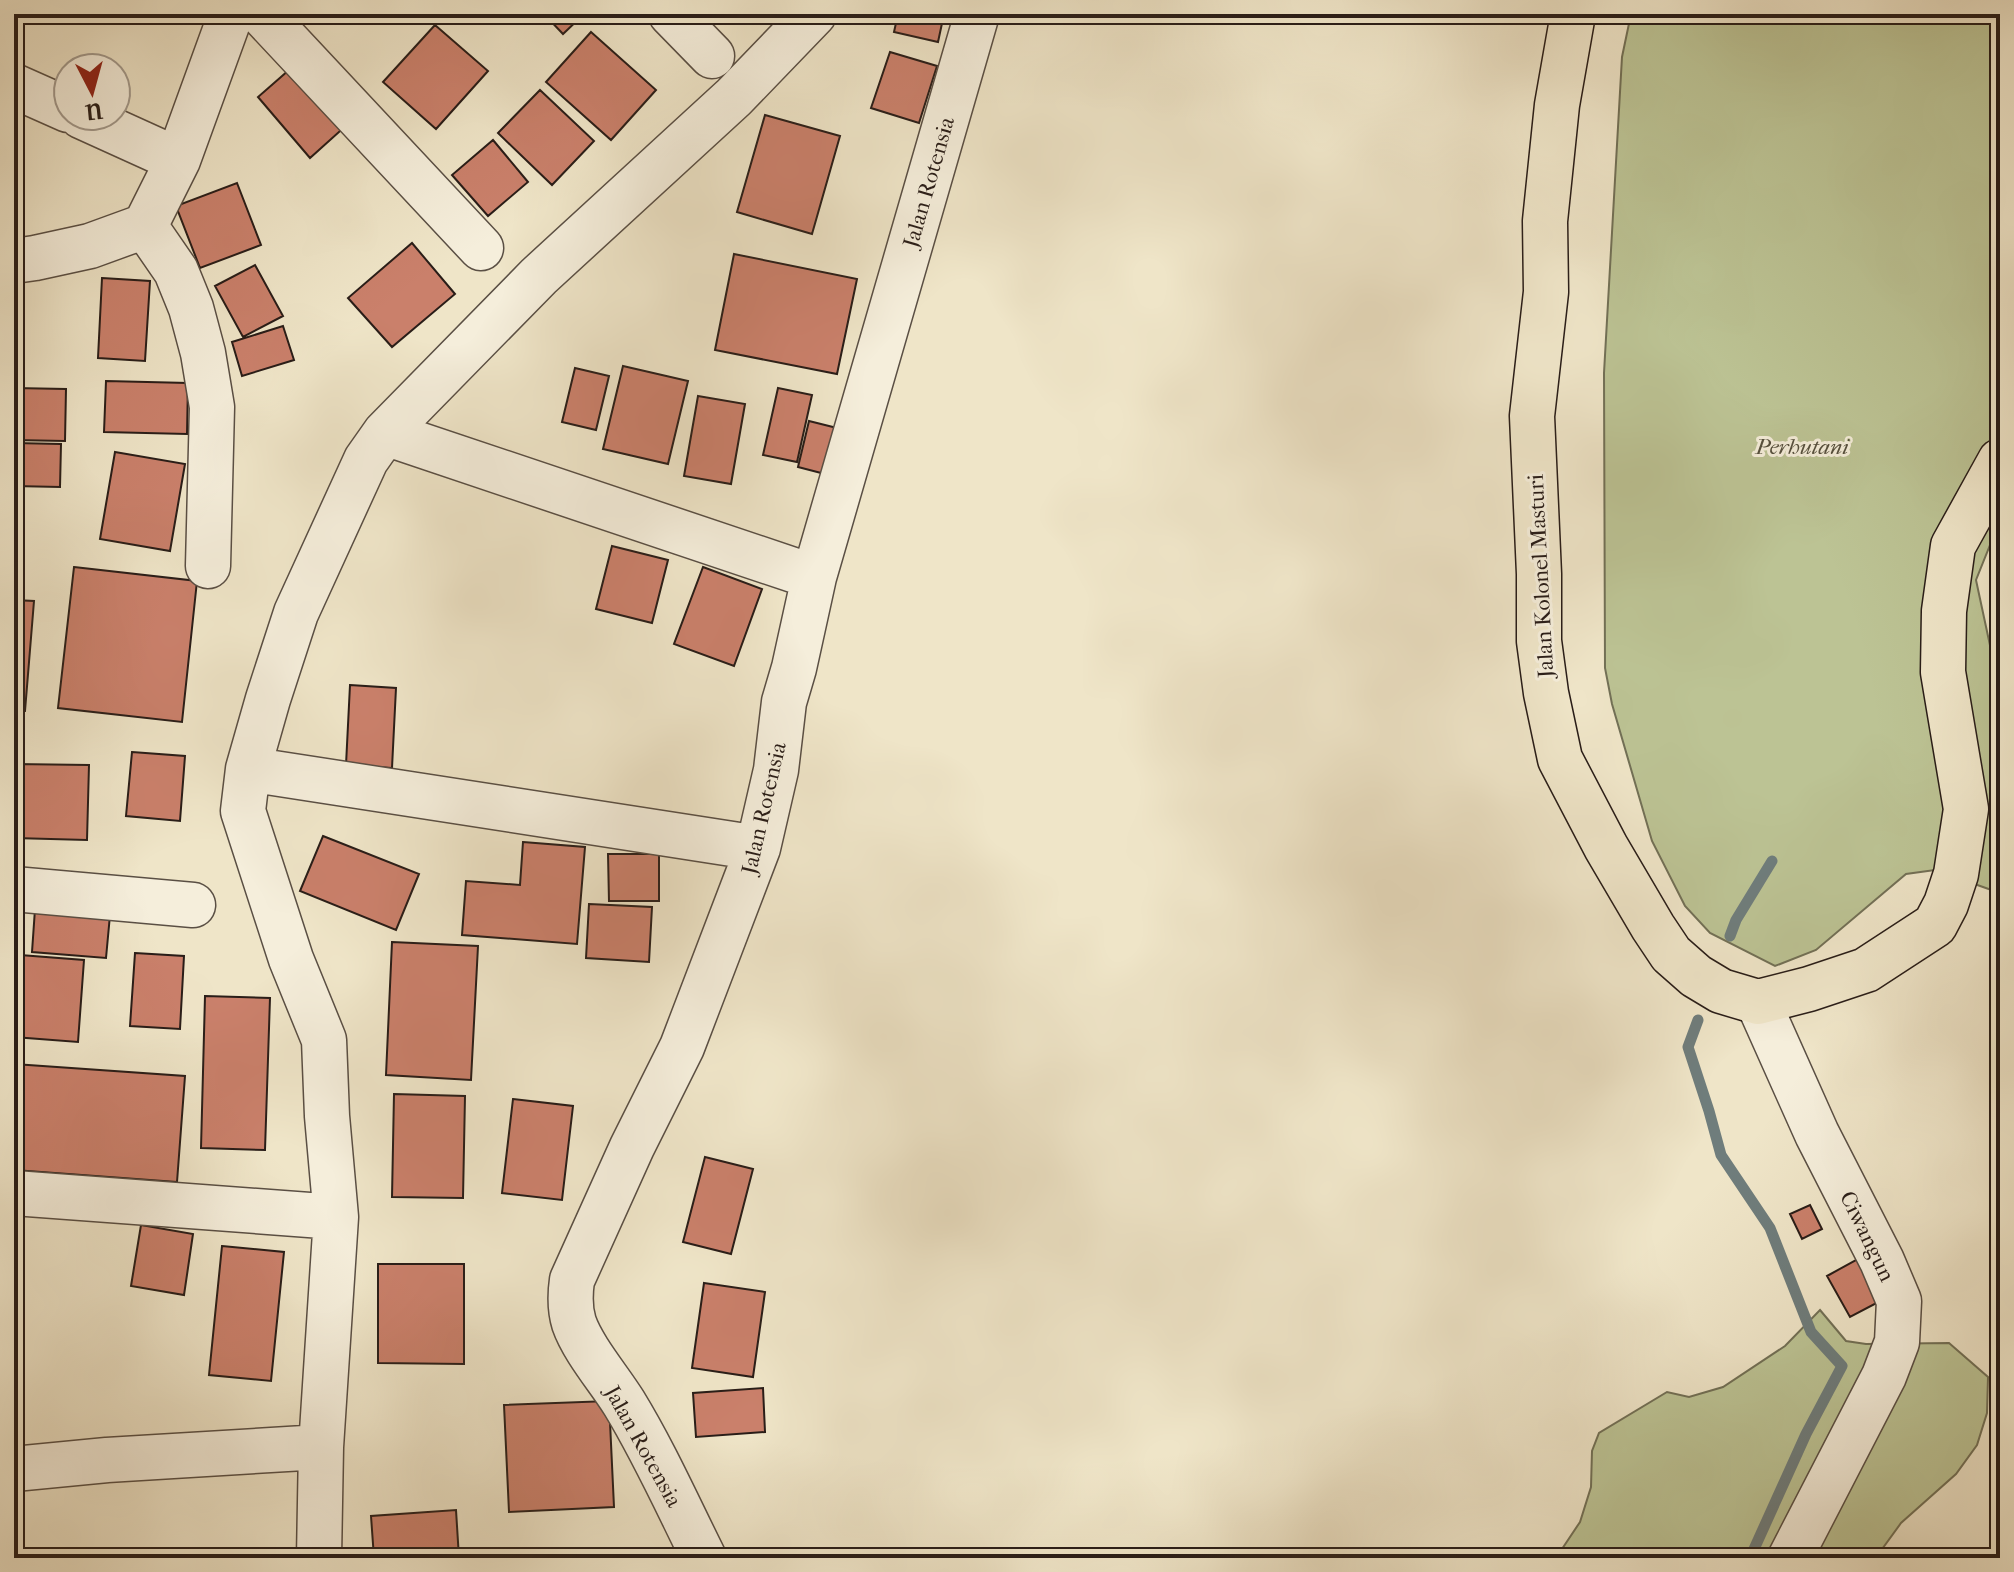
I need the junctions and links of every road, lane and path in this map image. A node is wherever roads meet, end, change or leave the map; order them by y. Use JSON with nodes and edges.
{"nodes":[{"id":1,"x":231,"y":14,"type":"edge"},
{"id":2,"x":262,"y":14,"type":"edge"},
{"id":3,"x":671,"y":14,"type":"edge"},
{"id":4,"x":814,"y":14,"type":"edge"},
{"id":5,"x":977,"y":14,"type":"edge"},
{"id":6,"x":1573,"y":14,"type":"edge"},
{"id":7,"x":712,"y":56,"type":"dead end"},
{"id":8,"x":14,"y":86,"type":"edge"},
{"id":9,"x":52,"y":103,"type":"edge"},
{"id":10,"x":116,"y":132,"type":"edge"},
{"id":11,"x":178,"y":160,"type":"junction"},
{"id":12,"x":145,"y":226,"type":"junction"},
{"id":13,"x":481,"y":248,"type":"dead end"},
{"id":14,"x":14,"y":261,"type":"edge"},
{"id":15,"x":385,"y":433,"type":"junction"},
{"id":16,"x":2000,"y":461,"type":"edge"},
{"id":17,"x":208,"y":566,"type":"dead end"},
{"id":18,"x":814,"y":577,"type":"junction"},
{"id":19,"x":248,"y":769,"type":"junction"},
{"id":20,"x":758,"y":848,"type":"junction"},
{"id":21,"x":14,"y":889,"type":"edge"},
{"id":22,"x":193,"y":905,"type":"dead end"},
{"id":23,"x":1758,"y":1002,"type":"junction"},
{"id":24,"x":14,"y":1193,"type":"edge"},
{"id":25,"x":336,"y":1217,"type":"junction"},
{"id":26,"x":321,"y":1447,"type":"junction"},
{"id":27,"x":14,"y":1469,"type":"edge"},
{"id":28,"x":319,"y":1558,"type":"edge"},
{"id":29,"x":704,"y":1558,"type":"edge"},
{"id":30,"x":1790,"y":1558,"type":"edge"}],
"edges":[{"from":1,"to":11,"type":"street"},
{"from":2,"to":13,"type":"street"},
{"from":3,"to":7,"type":"street"},
{"from":4,"to":15,"type":"street"},
{"from":5,"to":18,"type":"street","name":"Jalan Rotensia"},
{"from":6,"to":23,"type":"main road","name":"Jalan Kolonel Masturi"},
{"from":8,"to":9,"type":"street"},
{"from":10,"to":11,"type":"street"},
{"from":11,"to":12,"type":"street"},
{"from":12,"to":14,"type":"street"},
{"from":12,"to":17,"type":"street"},
{"from":15,"to":18,"type":"street"},
{"from":15,"to":19,"type":"street"},
{"from":16,"to":23,"type":"main road"},
{"from":18,"to":20,"type":"street","name":"Jalan Rotensia"},
{"from":19,"to":20,"type":"street"},
{"from":19,"to":25,"type":"street"},
{"from":20,"to":29,"type":"street","name":"Jalan Rotensia"},
{"from":21,"to":22,"type":"street"},
{"from":23,"to":30,"type":"street","name":"Ciwangun"},
{"from":24,"to":25,"type":"street"},
{"from":25,"to":26,"type":"street"},
{"from":26,"to":27,"type":"street"},
{"from":26,"to":28,"type":"street"}]}
